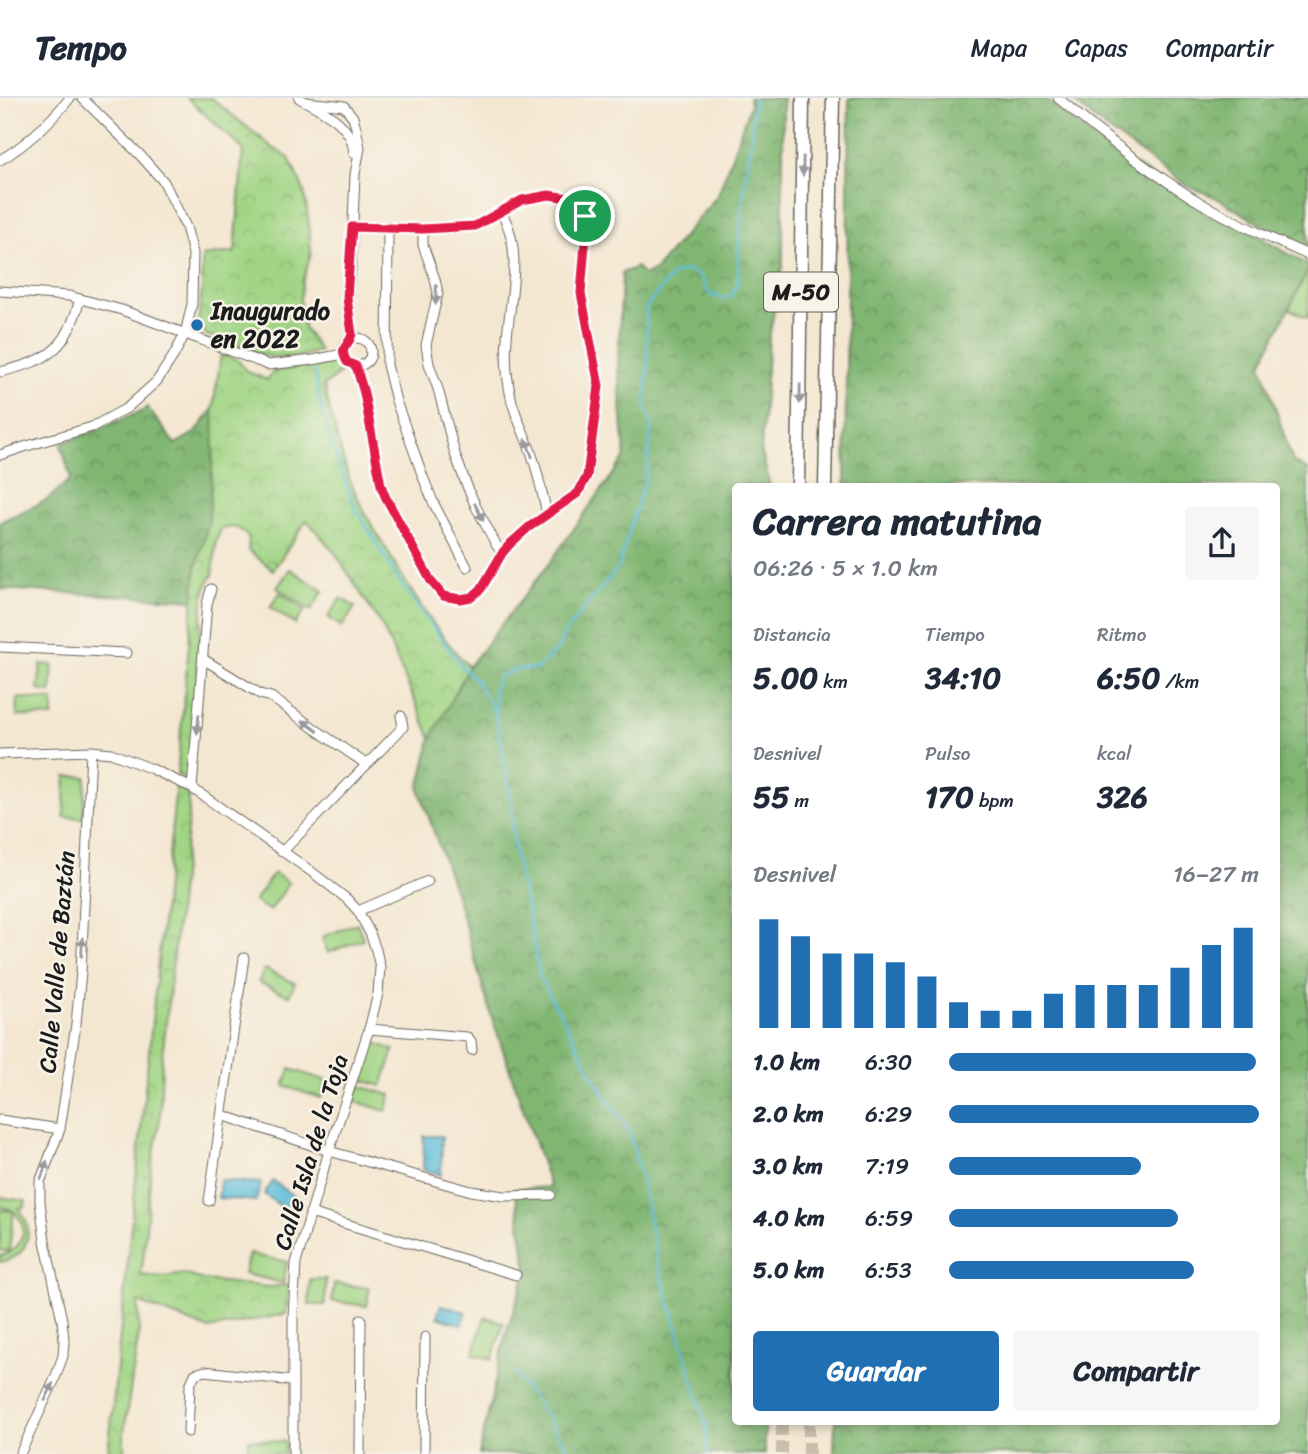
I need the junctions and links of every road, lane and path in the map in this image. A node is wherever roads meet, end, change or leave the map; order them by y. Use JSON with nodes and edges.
{"nodes":[{"id":1,"x":70,"y":98,"type":"edge"},
{"id":2,"x":82,"y":98,"type":"edge"},
{"id":3,"x":803,"y":98,"type":"edge"},
{"id":4,"x":833,"y":98,"type":"edge"},
{"id":5,"x":1058,"y":98,"type":"edge"},
{"id":6,"x":303,"y":100,"type":"edge"},
{"id":7,"x":0,"y":160,"type":"edge"},
{"id":8,"x":355,"y":174,"type":"junction"},
{"id":9,"x":501,"y":212,"type":"junction"},
{"id":10,"x":352,"y":227,"type":"junction"},
{"id":11,"x":387,"y":228,"type":"junction"},
{"id":12,"x":423,"y":229,"type":"junction"},
{"id":13,"x":1308,"y":257,"type":"edge"},
{"id":14,"x":0,"y":291,"type":"edge"},
{"id":15,"x":80,"y":299,"type":"junction"},
{"id":16,"x":185,"y":334,"type":"junction"},
{"id":17,"x":351,"y":339,"type":"junction"},
{"id":18,"x":343,"y":354,"type":"junction"},
{"id":19,"x":356,"y":366,"type":"junction"},
{"id":20,"x":0,"y":372,"type":"edge"},
{"id":21,"x":0,"y":455,"type":"edge"},
{"id":22,"x":798,"y":483,"type":"edge"},
{"id":23,"x":825,"y":483,"type":"edge"},
{"id":24,"x":547,"y":514,"type":"junction"},
{"id":25,"x":503,"y":552,"type":"junction"},
{"id":26,"x":467,"y":567,"type":"dead end"},
{"id":27,"x":211,"y":589,"type":"dead end"},
{"id":28,"x":0,"y":647,"type":"edge"},
{"id":29,"x":127,"y":653,"type":"dead end"},
{"id":30,"x":204,"y":659,"type":"junction"},
{"id":31,"x":401,"y":716,"type":"dead end"},
{"id":32,"x":91,"y":751,"type":"junction"},
{"id":33,"x":0,"y":754,"type":"edge"},
{"id":34,"x":366,"y":764,"type":"junction"},
{"id":35,"x":192,"y":788,"type":"junction"},
{"id":36,"x":283,"y":851,"type":"junction"},
{"id":37,"x":428,"y":881,"type":"dead end"},
{"id":38,"x":358,"y":911,"type":"junction"},
{"id":39,"x":244,"y":958,"type":"dead end"},
{"id":40,"x":369,"y":1029,"type":"junction"},
{"id":41,"x":472,"y":1050,"type":"dead end"},
{"id":42,"x":222,"y":1115,"type":"junction"},
{"id":43,"x":0,"y":1120,"type":"edge"},
{"id":44,"x":60,"y":1129,"type":"junction"},
{"id":45,"x":329,"y":1151,"type":"junction"},
{"id":46,"x":551,"y":1195,"type":"dead end"},
{"id":47,"x":209,"y":1201,"type":"dead end"},
{"id":48,"x":310,"y":1213,"type":"junction"},
{"id":49,"x":516,"y":1275,"type":"dead end"},
{"id":50,"x":360,"y":1320,"type":"dead end"},
{"id":51,"x":425,"y":1337,"type":"dead end"},
{"id":52,"x":293,"y":1381,"type":"junction"},
{"id":53,"x":188,"y":1432,"type":"dead end"},
{"id":54,"x":20,"y":1454,"type":"edge"},
{"id":55,"x":293,"y":1454,"type":"edge"},
{"id":56,"x":360,"y":1454,"type":"edge"},
{"id":57,"x":424,"y":1454,"type":"edge"}],
"edges":[{"from":1,"to":7,"type":"street"},
{"from":2,"to":16,"type":"street"},
{"from":3,"to":22,"type":"highway","number":"M-50","one_way":true},
{"from":4,"to":23,"type":"highway","number":"M-50"},
{"from":5,"to":13,"type":"street"},
{"from":6,"to":8,"type":"street"},
{"from":6,"to":8,"type":"street"},
{"from":8,"to":10,"type":"street"},
{"from":9,"to":12,"type":"street"},
{"from":24,"to":9,"type":"street","one_way":true},
{"from":9,"to":24,"type":"street"},
{"from":10,"to":11,"type":"street"},
{"from":10,"to":17,"type":"street"},
{"from":11,"to":12,"type":"street"},
{"from":11,"to":26,"type":"street"},
{"from":12,"to":25,"type":"street","one_way":true},
{"from":14,"to":15,"type":"street"},
{"from":15,"to":16,"type":"street"},
{"from":15,"to":20,"type":"street"},
{"from":16,"to":18,"type":"street"},
{"from":16,"to":21,"type":"street"},
{"from":17,"to":18,"type":"street"},
{"from":17,"to":19,"type":"street"},
{"from":18,"to":19,"type":"street"},
{"from":19,"to":25,"type":"street"},
{"from":24,"to":25,"type":"street"},
{"from":27,"to":30,"type":"street"},
{"from":28,"to":29,"type":"street"},
{"from":34,"to":30,"type":"street","one_way":true},
{"from":30,"to":35,"type":"street","one_way":true},
{"from":31,"to":34,"type":"street"},
{"from":32,"to":33,"type":"street","name":"Calle Isla de la Toja"},
{"from":32,"to":35,"type":"street","name":"Calle Isla de la Toja"},
{"from":44,"to":32,"type":"street","name":"Calle Valle de Baztán","one_way":true},
{"from":34,"to":36,"type":"street"},
{"from":35,"to":36,"type":"street","name":"Calle Isla de la Toja"},
{"from":36,"to":38,"type":"street","name":"Calle Isla de la Toja"},
{"from":37,"to":38,"type":"street"},
{"from":38,"to":40,"type":"street","name":"Calle Isla de la Toja"},
{"from":39,"to":42,"type":"street"},
{"from":40,"to":41,"type":"street"},
{"from":40,"to":45,"type":"street","name":"Calle Isla de la Toja"},
{"from":42,"to":45,"type":"street"},
{"from":42,"to":47,"type":"street"},
{"from":43,"to":44,"type":"street"},
{"from":54,"to":44,"type":"street","name":"Calle Valle de Baztán","one_way":true},
{"from":45,"to":46,"type":"street"},
{"from":45,"to":48,"type":"street","name":"Calle Isla de la Toja"},
{"from":48,"to":49,"type":"street"},
{"from":48,"to":52,"type":"street","name":"Calle Isla de la Toja"},
{"from":50,"to":56,"type":"street"},
{"from":51,"to":57,"type":"street"},
{"from":52,"to":53,"type":"street"},
{"from":52,"to":55,"type":"street","name":"Calle Isla de la Toja"}]}
